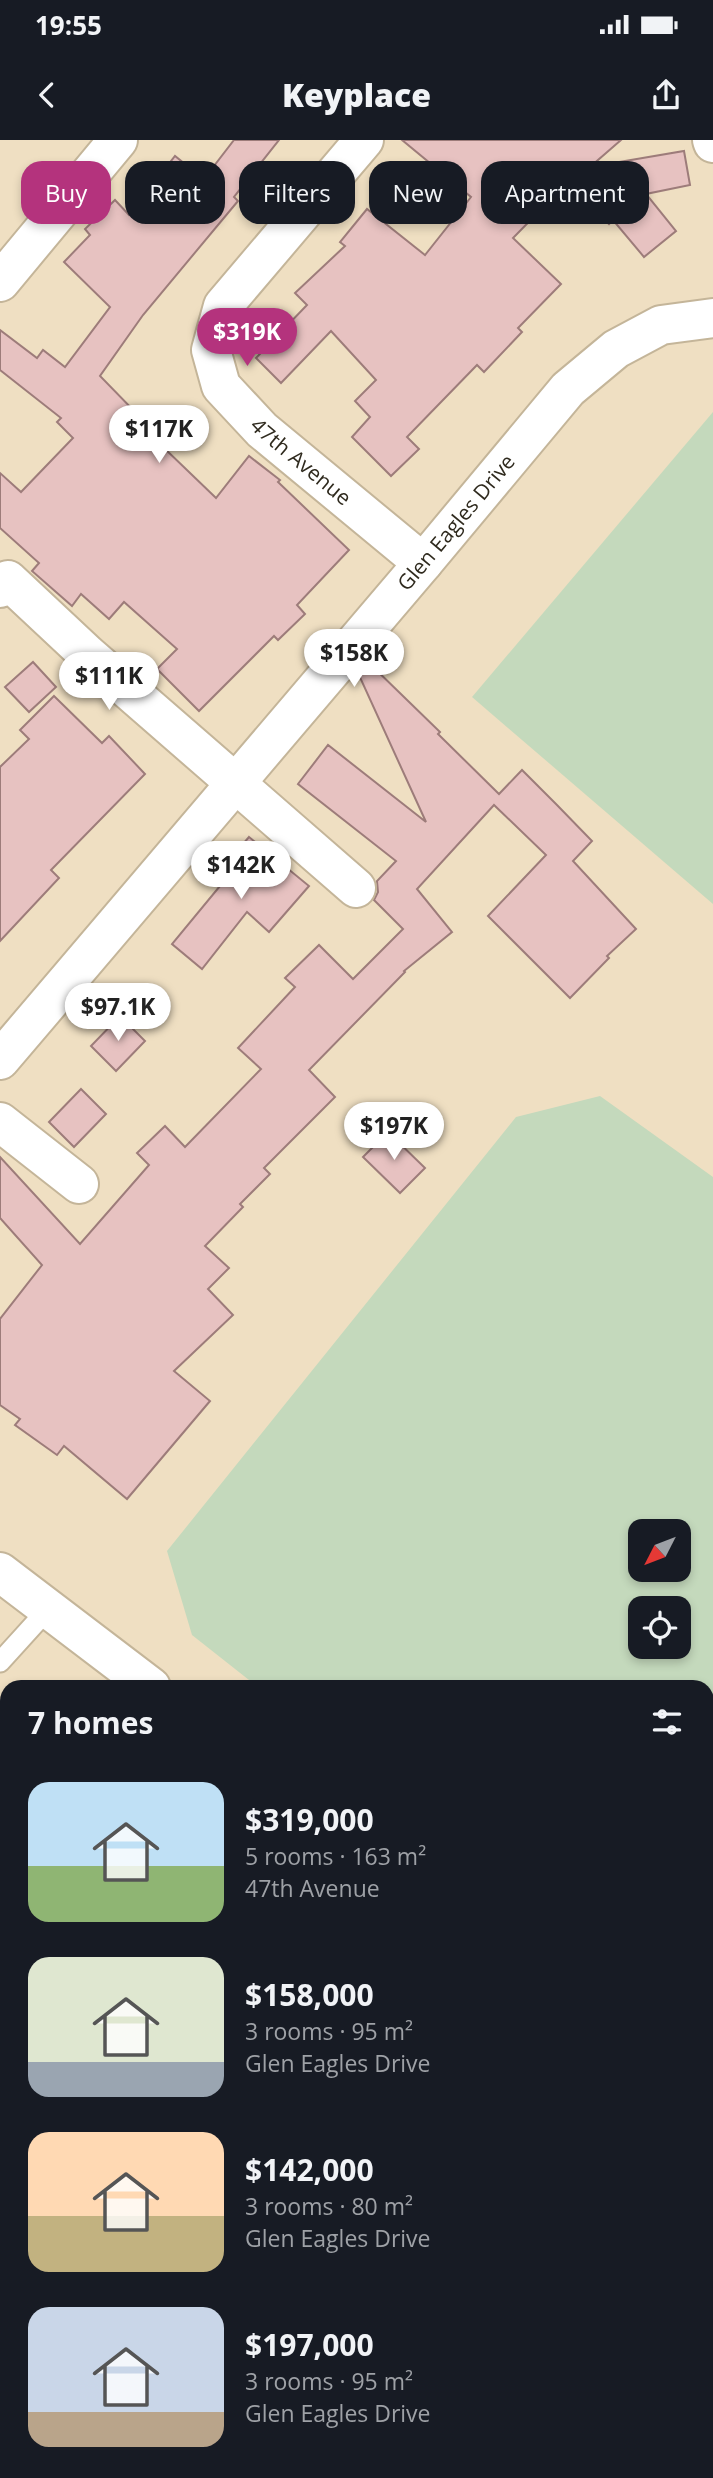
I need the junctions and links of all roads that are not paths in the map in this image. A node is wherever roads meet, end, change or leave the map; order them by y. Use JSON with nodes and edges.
{"nodes":[{"id":1,"x":118,"y":140,"type":"edge"},
{"id":2,"x":364,"y":140,"type":"edge"},
{"id":3,"x":0,"y":282,"type":"edge"},
{"id":4,"x":713,"y":318,"type":"edge"},
{"id":5,"x":424,"y":563,"type":"junction"},
{"id":6,"x":3,"y":580,"type":"edge"},
{"id":7,"x":236,"y":781,"type":"junction"},
{"id":8,"x":356,"y":888,"type":"dead end"},
{"id":9,"x":0,"y":1060,"type":"edge"},
{"id":10,"x":0,"y":1122,"type":"edge"},
{"id":11,"x":79,"y":1184,"type":"dead end"},
{"id":12,"x":0,"y":1572,"type":"edge"},
{"id":13,"x":49,"y":1608,"type":"junction"},
{"id":14,"x":0,"y":1662,"type":"edge"},
{"id":15,"x":142,"y":1680,"type":"edge"}],
"edges":[{"from":1,"to":3,"type":"street"},
{"from":2,"to":5,"type":"street","name":"47th Avenue"},
{"from":4,"to":5,"type":"street","name":"Glen Eagles Drive"},
{"from":5,"to":7,"type":"street","name":"Glen Eagles Drive"},
{"from":6,"to":7,"type":"street"},
{"from":7,"to":8,"type":"street"},
{"from":7,"to":9,"type":"street","name":"Glen Eagles Drive"},
{"from":10,"to":11,"type":"street"},
{"from":12,"to":13,"type":"street"},
{"from":13,"to":14,"type":"lane"},
{"from":13,"to":15,"type":"street"}]}
